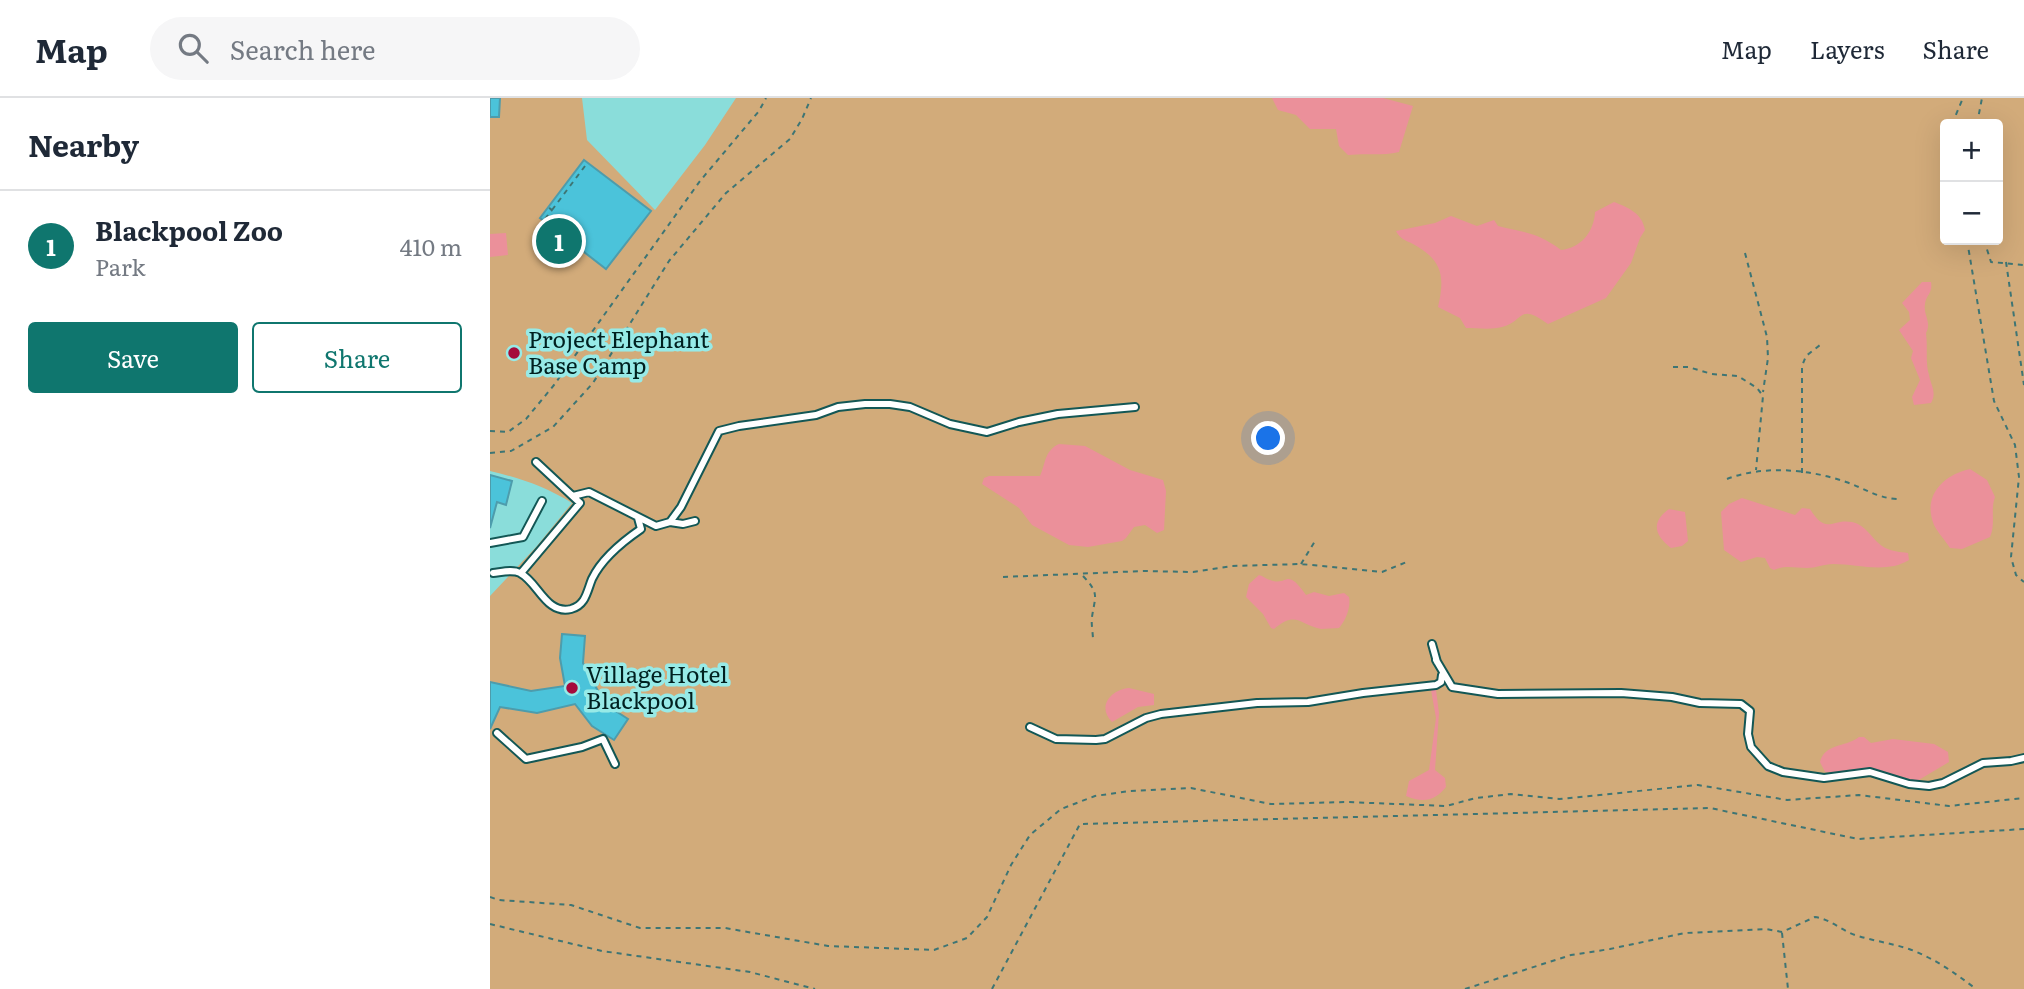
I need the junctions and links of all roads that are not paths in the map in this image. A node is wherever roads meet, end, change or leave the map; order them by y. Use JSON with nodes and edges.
{"nodes":[{"id":1,"x":1135,"y":407,"type":"dead end"},
{"id":2,"x":536,"y":462,"type":"dead end"},
{"id":3,"x":573,"y":496,"type":"junction"},
{"id":4,"x":542,"y":500,"type":"dead end"},
{"id":5,"x":638,"y":518,"type":"junction"},
{"id":6,"x":695,"y":521,"type":"dead end"},
{"id":7,"x":670,"y":522,"type":"junction"},
{"id":8,"x":490,"y":543,"type":"edge"},
{"id":9,"x":494,"y":573,"type":"dead end"},
{"id":10,"x":521,"y":573,"type":"junction"},
{"id":11,"x":1432,"y":644,"type":"dead end"},
{"id":12,"x":1436,"y":660,"type":"junction"},
{"id":13,"x":1030,"y":727,"type":"dead end"},
{"id":14,"x":497,"y":733,"type":"dead end"},
{"id":15,"x":2024,"y":758,"type":"edge"},
{"id":16,"x":615,"y":764,"type":"dead end"}],
"edges":[{"from":1,"to":7,"type":"lane"},
{"from":2,"to":3,"type":"lane"},
{"from":3,"to":5,"type":"lane"},
{"from":3,"to":10,"type":"lane"},
{"from":4,"to":8,"type":"lane"},
{"from":5,"to":7,"type":"lane"},
{"from":5,"to":10,"type":"lane"},
{"from":6,"to":7,"type":"lane"},
{"from":9,"to":10,"type":"lane"},
{"from":11,"to":12,"type":"lane"},
{"from":12,"to":13,"type":"lane"},
{"from":12,"to":15,"type":"lane"},
{"from":14,"to":16,"type":"lane"}]}
